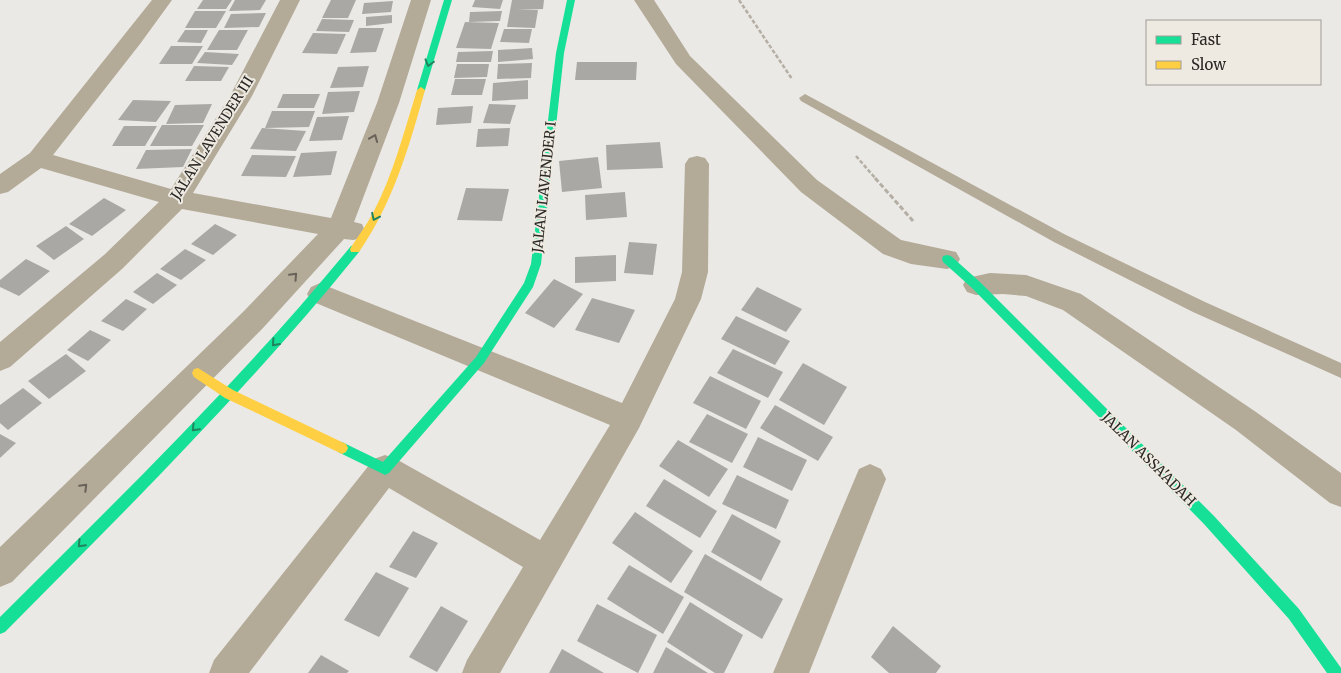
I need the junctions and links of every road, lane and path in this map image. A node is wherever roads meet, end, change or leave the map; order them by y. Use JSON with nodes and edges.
{"nodes":[{"id":1,"x":162,"y":0,"type":"edge"},
{"id":2,"x":290,"y":0,"type":"edge"},
{"id":3,"x":421,"y":0,"type":"edge"},
{"id":4,"x":448,"y":0,"type":"edge"},
{"id":5,"x":571,"y":0,"type":"edge"},
{"id":6,"x":644,"y":0,"type":"edge"},
{"id":7,"x":412,"y":29,"type":"junction"},
{"id":8,"x":439,"y":29,"type":"junction"},
{"id":9,"x":805,"y":98,"type":"dead end"},
{"id":10,"x":38,"y":159,"type":"junction"},
{"id":11,"x":697,"y":164,"type":"dead end"},
{"id":12,"x":0,"y":186,"type":"edge"},
{"id":13,"x":177,"y":199,"type":"junction"},
{"id":14,"x":339,"y":228,"type":"junction"},
{"id":15,"x":367,"y":234,"type":"junction"},
{"id":16,"x":947,"y":259,"type":"joint"},
{"id":17,"x":976,"y":285,"type":"junction"},
{"id":18,"x":320,"y":294,"type":"junction"},
{"id":19,"x":0,"y":359,"type":"edge"},
{"id":20,"x":480,"y":360,"type":"junction"},
{"id":21,"x":1341,"y":371,"type":"edge"},
{"id":22,"x":198,"y":373,"type":"junction"},
{"id":23,"x":229,"y":394,"type":"junction"},
{"id":24,"x":629,"y":419,"type":"junction"},
{"id":25,"x":385,"y":470,"type":"junction"},
{"id":26,"x":870,"y":479,"type":"dead end"},
{"id":27,"x":1341,"y":492,"type":"edge"},
{"id":28,"x":546,"y":562,"type":"junction"},
{"id":29,"x":0,"y":570,"type":"edge"},
{"id":30,"x":0,"y":627,"type":"edge"},
{"id":31,"x":227,"y":673,"type":"edge"},
{"id":32,"x":480,"y":673,"type":"edge"},
{"id":33,"x":791,"y":673,"type":"edge"},
{"id":34,"x":1336,"y":673,"type":"edge"}],
"edges":[{"from":1,"to":10,"type":"street"},
{"from":2,"to":13,"type":"street","name":"JALAN LAVENDER III"},
{"from":3,"to":7,"type":"street"},
{"from":4,"to":8,"type":"street"},
{"from":5,"to":20,"type":"street","name":"JALAN LAVENDER I"},
{"from":6,"to":16,"type":"street"},
{"from":7,"to":8,"type":"street"},
{"from":14,"to":7,"type":"street","one_way":true},
{"from":8,"to":15,"type":"street","one_way":true},
{"from":9,"to":21,"type":"lane"},
{"from":10,"to":12,"type":"street"},
{"from":10,"to":13,"type":"street"},
{"from":11,"to":24,"type":"street"},
{"from":13,"to":14,"type":"street"},
{"from":13,"to":19,"type":"street","name":"JALAN LAVENDER III"},
{"from":14,"to":15,"type":"street"},
{"from":22,"to":14,"type":"street","one_way":true},
{"from":15,"to":18,"type":"street"},
{"from":16,"to":17,"type":"street","name":"JALAN ASSA'ADAH"},
{"from":17,"to":27,"type":"street"},
{"from":17,"to":34,"type":"street","name":"JALAN ASSA'ADAH"},
{"from":18,"to":20,"type":"street"},
{"from":18,"to":23,"type":"street","one_way":true},
{"from":20,"to":24,"type":"street"},
{"from":20,"to":25,"type":"street","name":"JALAN LAVENDER I"},
{"from":22,"to":23,"type":"street"},
{"from":29,"to":22,"type":"street","one_way":true},
{"from":23,"to":25,"type":"street"},
{"from":23,"to":30,"type":"street","one_way":true},
{"from":24,"to":28,"type":"street"},
{"from":25,"to":28,"type":"street"},
{"from":25,"to":31,"type":"street"},
{"from":26,"to":33,"type":"street"},
{"from":28,"to":32,"type":"street"}]}
